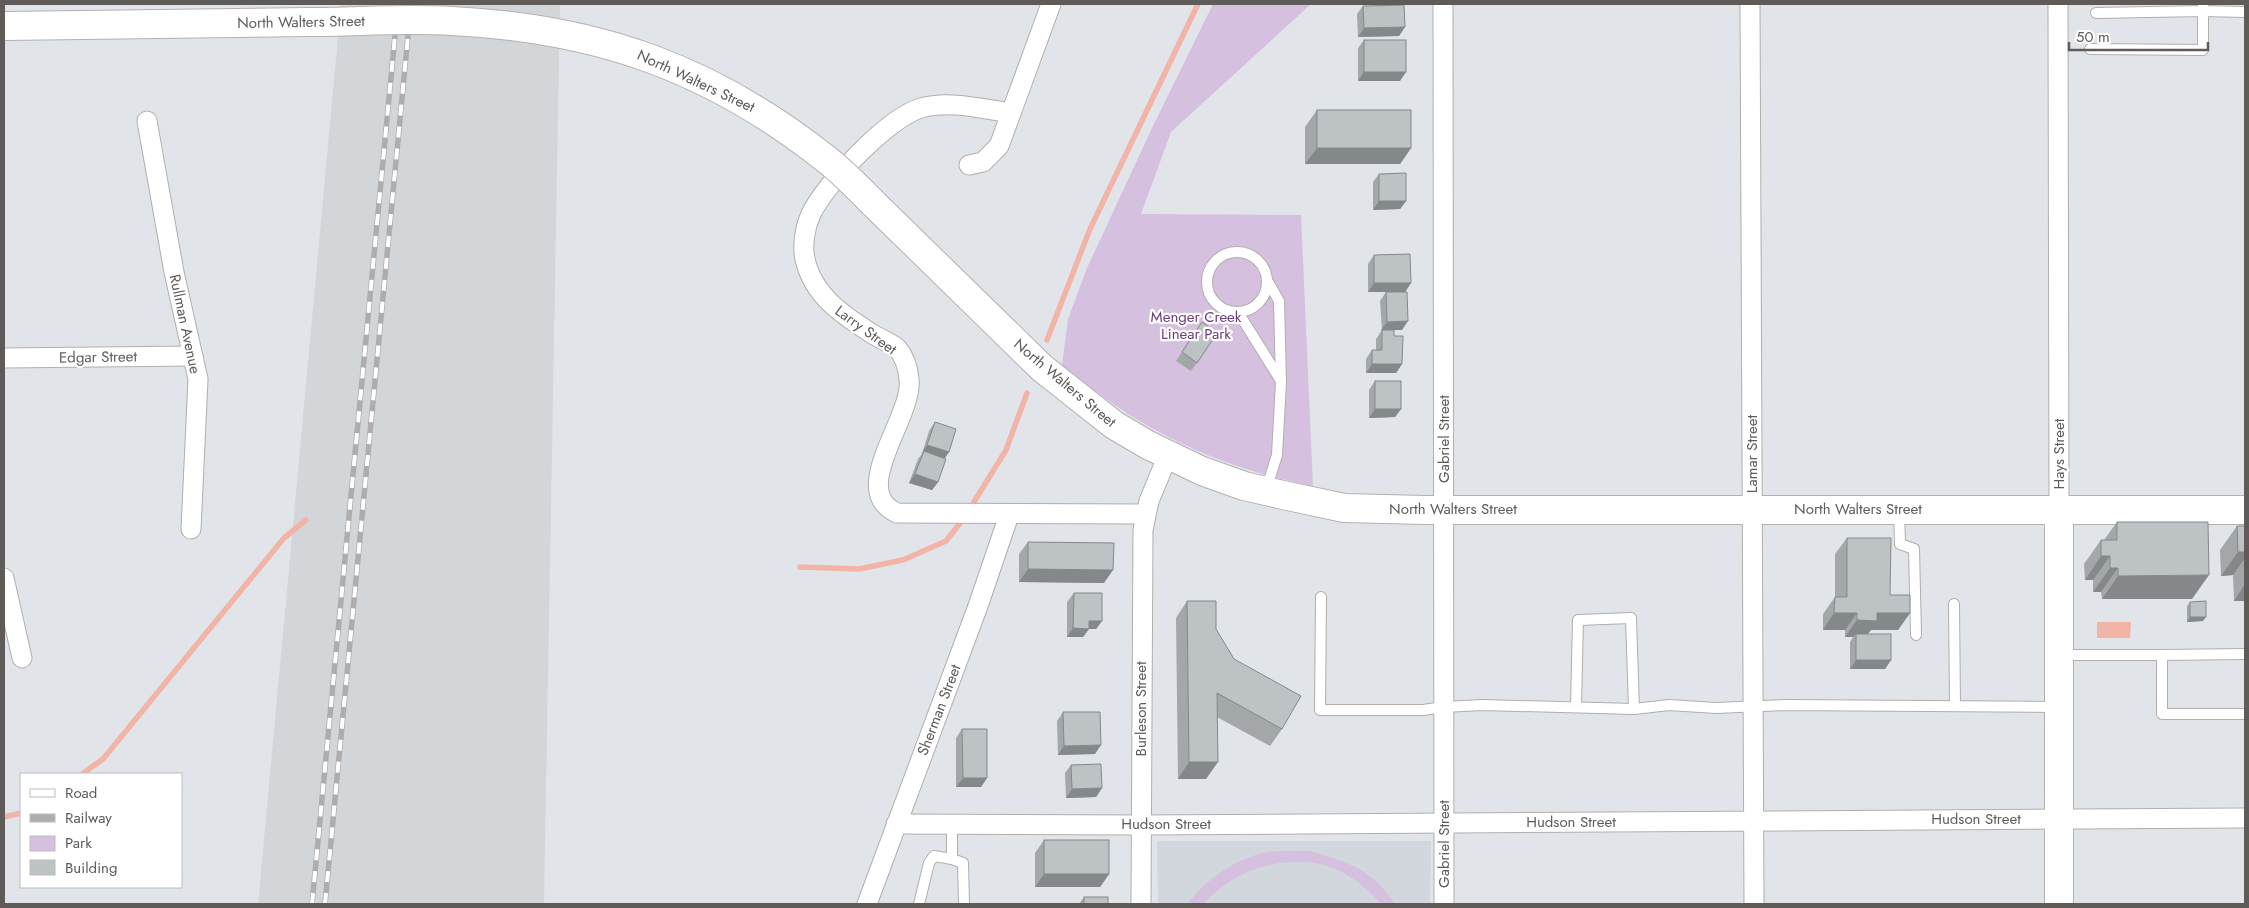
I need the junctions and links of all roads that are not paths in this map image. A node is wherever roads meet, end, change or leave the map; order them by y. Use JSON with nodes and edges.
{"nodes":[{"id":1,"x":1051,"y":4,"type":"edge"},
{"id":2,"x":1443,"y":4,"type":"edge"},
{"id":3,"x":1750,"y":4,"type":"edge"},
{"id":4,"x":2058,"y":4,"type":"edge"},
{"id":5,"x":2203,"y":8,"type":"edge"},
{"id":6,"x":2245,"y":12,"type":"edge"},
{"id":7,"x":2096,"y":13,"type":"dead end"},
{"id":8,"x":4,"y":26,"type":"edge"},
{"id":9,"x":2090,"y":49,"type":"dead end"},
{"id":10,"x":1011,"y":113,"type":"junction"},
{"id":11,"x":147,"y":121,"type":"dead end"},
{"id":12,"x":969,"y":165,"type":"dead end"},
{"id":13,"x":1267,"y":280,"type":"junction"},
{"id":14,"x":1238,"y":312,"type":"junction"},
{"id":15,"x":193,"y":356,"type":"junction"},
{"id":16,"x":4,"y":358,"type":"edge"},
{"id":17,"x":1281,"y":382,"type":"junction"},
{"id":18,"x":1168,"y":455,"type":"junction"},
{"id":19,"x":1266,"y":491,"type":"junction"},
{"id":20,"x":1752,"y":508,"type":"junction"},
{"id":21,"x":1444,"y":510,"type":"junction"},
{"id":22,"x":1899,"y":510,"type":"junction"},
{"id":23,"x":2245,"y":510,"type":"edge"},
{"id":24,"x":2059,"y":511,"type":"junction"},
{"id":25,"x":1145,"y":514,"type":"junction"},
{"id":26,"x":1009,"y":515,"type":"junction"},
{"id":27,"x":191,"y":530,"type":"dead end"},
{"id":28,"x":4,"y":578,"type":"edge"},
{"id":29,"x":1321,"y":597,"type":"dead end"},
{"id":30,"x":1954,"y":604,"type":"dead end"},
{"id":31,"x":1916,"y":635,"type":"dead end"},
{"id":32,"x":2245,"y":654,"type":"edge"},
{"id":33,"x":2059,"y":655,"type":"junction"},
{"id":34,"x":2162,"y":655,"type":"junction"},
{"id":35,"x":22,"y":658,"type":"dead end"},
{"id":36,"x":1444,"y":706,"type":"junction"},
{"id":37,"x":1753,"y":706,"type":"junction"},
{"id":38,"x":1955,"y":706,"type":"junction"},
{"id":39,"x":2059,"y":706,"type":"junction"},
{"id":40,"x":1576,"y":707,"type":"junction"},
{"id":41,"x":1634,"y":709,"type":"junction"},
{"id":42,"x":2245,"y":714,"type":"edge"},
{"id":43,"x":2058,"y":818,"type":"junction"},
{"id":44,"x":2245,"y":818,"type":"edge"},
{"id":45,"x":1753,"y":821,"type":"junction"},
{"id":46,"x":1444,"y":823,"type":"junction"},
{"id":47,"x":896,"y":824,"type":"junction"},
{"id":48,"x":952,"y":824,"type":"junction"},
{"id":49,"x":1141,"y":825,"type":"junction"},
{"id":50,"x":952,"y":859,"type":"junction"},
{"id":51,"x":867,"y":904,"type":"edge"},
{"id":52,"x":919,"y":904,"type":"edge"},
{"id":53,"x":964,"y":904,"type":"edge"},
{"id":54,"x":1142,"y":904,"type":"edge"},
{"id":55,"x":1444,"y":904,"type":"edge"},
{"id":56,"x":1754,"y":904,"type":"edge"},
{"id":57,"x":2059,"y":904,"type":"edge"}],
"edges":[{"from":1,"to":10,"type":"street"},
{"from":2,"to":21,"type":"street","name":"Gabriel Street"},
{"from":3,"to":20,"type":"street","name":"Lamar Street"},
{"from":4,"to":24,"type":"street","name":"Hays Street"},
{"from":5,"to":6,"type":"lane"},
{"from":5,"to":7,"type":"lane"},
{"from":5,"to":9,"type":"lane"},
{"from":8,"to":18,"type":"main road","name":"North Walters Street","bridge":true},
{"from":10,"to":12,"type":"street"},
{"from":10,"to":26,"type":"street","name":"Larry Street"},
{"from":11,"to":15,"type":"street","name":"Rullman Avenue"},
{"from":13,"to":14,"type":"lane"},
{"from":13,"to":14,"type":"lane"},
{"from":13,"to":17,"type":"lane"},
{"from":14,"to":17,"type":"lane"},
{"from":15,"to":16,"type":"street","name":"Edgar Street"},
{"from":15,"to":27,"type":"street","name":"Rullman Avenue"},
{"from":17,"to":19,"type":"lane"},
{"from":18,"to":19,"type":"main road","name":"North Walters Street"},
{"from":18,"to":25,"type":"street","name":"Burleson Street"},
{"from":19,"to":21,"type":"main road","name":"North Walters Street"},
{"from":20,"to":21,"type":"main road","name":"North Walters Street"},
{"from":20,"to":22,"type":"main road","name":"North Walters Street"},
{"from":20,"to":37,"type":"street","name":"Lamar Street"},
{"from":21,"to":36,"type":"street","name":"Gabriel Street"},
{"from":22,"to":24,"type":"main road","name":"North Walters Street"},
{"from":22,"to":31,"type":"lane"},
{"from":23,"to":24,"type":"main road","name":"North Walters Street"},
{"from":24,"to":33,"type":"main road","name":"Hays Street"},
{"from":25,"to":26,"type":"street"},
{"from":25,"to":49,"type":"street","name":"Burleson Street"},
{"from":26,"to":47,"type":"street","name":"Sherman Street"},
{"from":28,"to":35,"type":"street"},
{"from":29,"to":36,"type":"lane"},
{"from":30,"to":38,"type":"lane"},
{"from":32,"to":34,"type":"lane"},
{"from":33,"to":34,"type":"lane"},
{"from":33,"to":39,"type":"main road","name":"Hays Street"},
{"from":34,"to":42,"type":"lane"},
{"from":36,"to":40,"type":"lane"},
{"from":36,"to":46,"type":"street","name":"Gabriel Street"},
{"from":37,"to":38,"type":"lane"},
{"from":37,"to":41,"type":"lane"},
{"from":37,"to":45,"type":"street","name":"Lamar Street"},
{"from":38,"to":39,"type":"lane"},
{"from":39,"to":43,"type":"main road","name":"Hays Street"},
{"from":40,"to":41,"type":"lane"},
{"from":40,"to":41,"type":"lane"},
{"from":43,"to":44,"type":"street","name":"Hudson Street"},
{"from":43,"to":45,"type":"street","name":"Hudson Street"},
{"from":43,"to":57,"type":"main road","name":"Hays Street"},
{"from":45,"to":46,"type":"street","name":"Hudson Street"},
{"from":45,"to":56,"type":"street","name":"Lamar Street"},
{"from":46,"to":49,"type":"street","name":"Hudson Street"},
{"from":46,"to":55,"type":"street","name":"Gabriel Street"},
{"from":47,"to":48,"type":"street","name":"Hudson Street"},
{"from":47,"to":51,"type":"street","name":"Sherman Street"},
{"from":48,"to":49,"type":"street","name":"Hudson Street"},
{"from":48,"to":50,"type":"lane"},
{"from":49,"to":54,"type":"street","name":"Burleson Street"},
{"from":50,"to":52,"type":"lane"},
{"from":50,"to":53,"type":"lane"}]}
